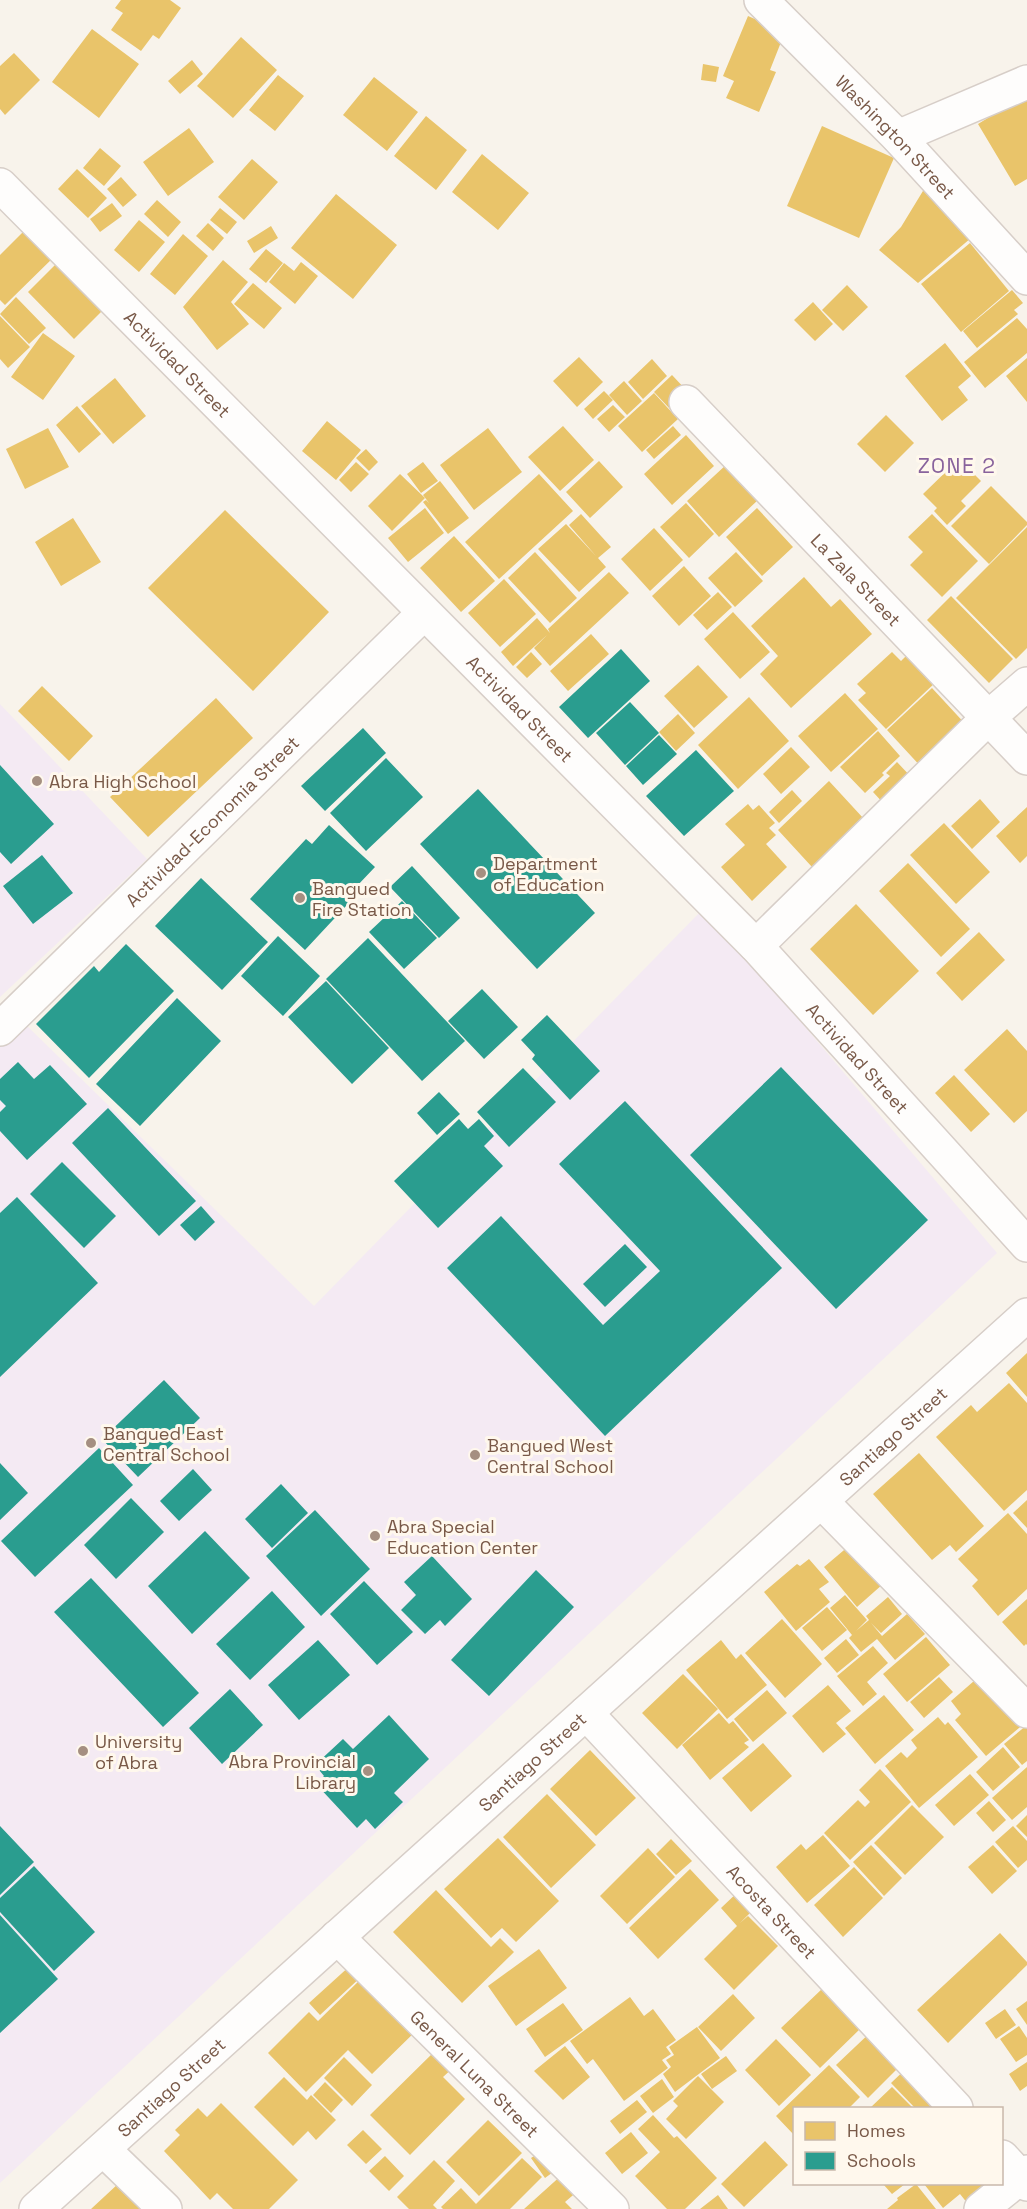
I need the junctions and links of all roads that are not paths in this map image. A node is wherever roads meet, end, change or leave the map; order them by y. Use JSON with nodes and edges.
{"nodes":[{"id":1,"x":761,"y":0,"type":"edge"},
{"id":2,"x":1027,"y":82,"type":"edge"},
{"id":3,"x":898,"y":137,"type":"junction"},
{"id":4,"x":0,"y":184,"type":"edge"},
{"id":5,"x":1027,"y":278,"type":"edge"},
{"id":6,"x":686,"y":402,"type":"dead end"},
{"id":7,"x":424,"y":613,"type":"junction"},
{"id":8,"x":1027,"y":684,"type":"edge"},
{"id":9,"x":989,"y":717,"type":"junction"},
{"id":10,"x":1027,"y":758,"type":"edge"},
{"id":11,"x":756,"y":946,"type":"junction"},
{"id":12,"x":0,"y":1029,"type":"edge"},
{"id":13,"x":1027,"y":1245,"type":"edge"},
{"id":14,"x":1027,"y":1315,"type":"edge"},
{"id":15,"x":821,"y":1501,"type":"junction"},
{"id":16,"x":1027,"y":1711,"type":"edge"},
{"id":17,"x":586,"y":1713,"type":"junction"},
{"id":18,"x":337,"y":1937,"type":"junction"},
{"id":19,"x":954,"y":2107,"type":"edge"},
{"id":20,"x":103,"y":2149,"type":"junction"},
{"id":21,"x":1019,"y":2172,"type":"edge"},
{"id":22,"x":36,"y":2209,"type":"edge"},
{"id":23,"x":165,"y":2209,"type":"edge"},
{"id":24,"x":612,"y":2209,"type":"edge"},
{"id":25,"x":981,"y":2209,"type":"edge"}],
"edges":[{"from":1,"to":3,"type":"street","name":"Washington Street"},
{"from":2,"to":3,"type":"street"},
{"from":3,"to":5,"type":"street","name":"Washington Street"},
{"from":4,"to":7,"type":"street","name":"Actividad Street"},
{"from":6,"to":9,"type":"street","name":"La Zala Street"},
{"from":7,"to":11,"type":"street","name":"Actividad Street"},
{"from":7,"to":12,"type":"street","name":"Actividad-Economia Street"},
{"from":8,"to":9,"type":"street"},
{"from":9,"to":10,"type":"street","name":"La Zala Street"},
{"from":9,"to":11,"type":"street"},
{"from":11,"to":13,"type":"street","name":"Actividad Street"},
{"from":14,"to":15,"type":"street","name":"Santiago Street"},
{"from":15,"to":16,"type":"street"},
{"from":15,"to":17,"type":"street","name":"Santiago Street"},
{"from":17,"to":18,"type":"street","name":"Santiago Street"},
{"from":17,"to":19,"type":"street","name":"Acosta Street"},
{"from":18,"to":20,"type":"street","name":"Santiago Street"},
{"from":18,"to":24,"type":"street","name":"General Luna Street"},
{"from":20,"to":22,"type":"street","name":"Santiago Street"},
{"from":20,"to":23,"type":"street"},
{"from":21,"to":25,"type":"street"}]}
